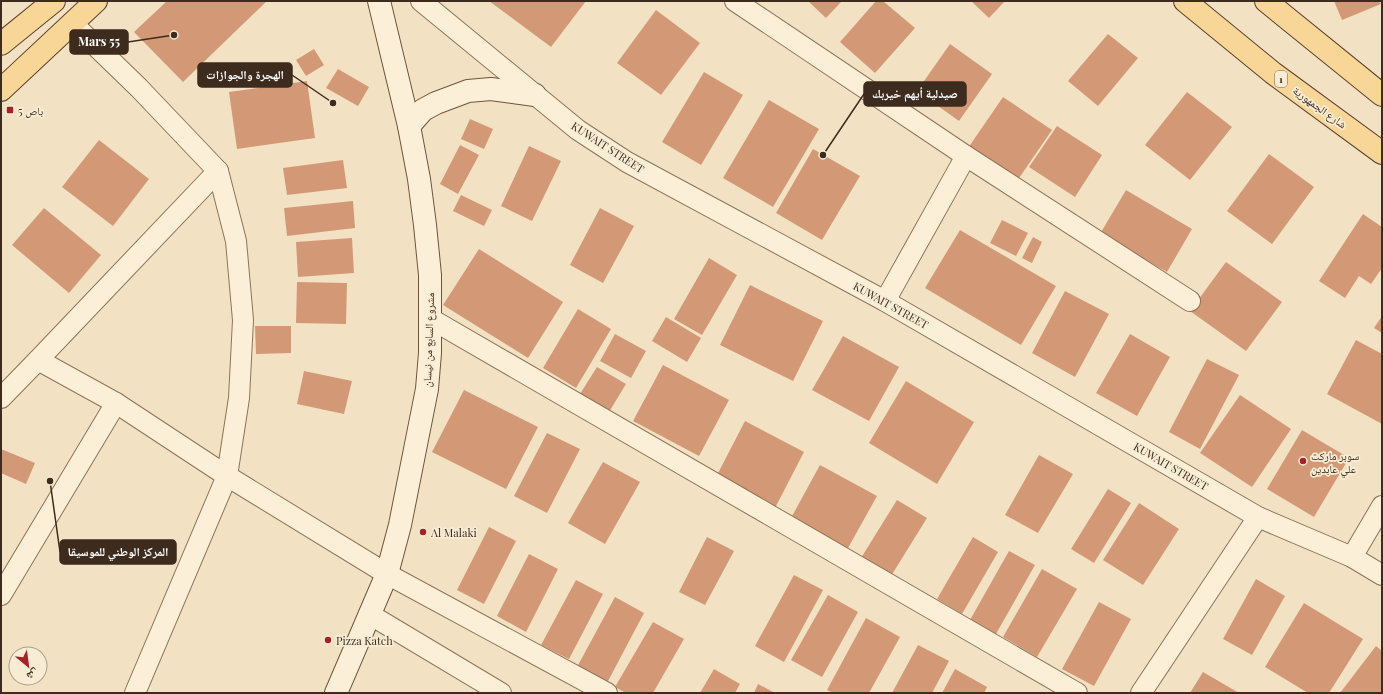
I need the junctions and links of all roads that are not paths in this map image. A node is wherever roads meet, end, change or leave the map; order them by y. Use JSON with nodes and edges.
{"nodes":[{"id":1,"x":36,"y":1,"type":"edge"},
{"id":2,"x":54,"y":1,"type":"edge"},
{"id":3,"x":96,"y":1,"type":"edge"},
{"id":4,"x":106,"y":1,"type":"edge"},
{"id":5,"x":379,"y":1,"type":"edge"},
{"id":6,"x":422,"y":1,"type":"edge"},
{"id":7,"x":736,"y":1,"type":"edge"},
{"id":8,"x":1185,"y":1,"type":"edge"},
{"id":9,"x":1266,"y":1,"type":"edge"},
{"id":10,"x":72,"y":23,"type":"junction"},
{"id":11,"x":2,"y":43,"type":"edge"},
{"id":12,"x":1,"y":90,"type":"edge"},
{"id":13,"x":535,"y":95,"type":"junction"},
{"id":14,"x":1382,"y":95,"type":"edge"},
{"id":15,"x":409,"y":126,"type":"junction"},
{"id":16,"x":1382,"y":153,"type":"edge"},
{"id":17,"x":966,"y":156,"type":"junction"},
{"id":18,"x":218,"y":172,"type":"junction"},
{"id":19,"x":885,"y":301,"type":"junction"},
{"id":20,"x":1190,"y":301,"type":"dead end"},
{"id":21,"x":431,"y":319,"type":"junction"},
{"id":22,"x":38,"y":360,"type":"junction"},
{"id":23,"x":1,"y":398,"type":"edge"},
{"id":24,"x":116,"y":403,"type":"junction"},
{"id":25,"x":227,"y":476,"type":"junction"},
{"id":26,"x":1382,"y":506,"type":"edge"},
{"id":27,"x":1258,"y":517,"type":"junction"},
{"id":28,"x":1352,"y":557,"type":"junction"},
{"id":29,"x":387,"y":574,"type":"junction"},
{"id":30,"x":1382,"y":575,"type":"edge"},
{"id":31,"x":1,"y":595,"type":"edge"},
{"id":32,"x":369,"y":614,"type":"junction"},
{"id":33,"x":135,"y":693,"type":"edge"},
{"id":34,"x":336,"y":693,"type":"edge"},
{"id":35,"x":501,"y":693,"type":"edge"},
{"id":36,"x":607,"y":693,"type":"edge"},
{"id":37,"x":1078,"y":693,"type":"edge"},
{"id":38,"x":1141,"y":693,"type":"edge"}],
"edges":[{"from":1,"to":11,"type":"main road"},
{"from":2,"to":11,"type":"main road"},
{"from":3,"to":10,"type":"main road"},
{"from":4,"to":10,"type":"main road"},
{"from":5,"to":15,"type":"main road","name":"مشروع السابع من نيسان"},
{"from":6,"to":13,"type":"street","name":"KUWAIT STREET"},
{"from":7,"to":17,"type":"street"},
{"from":8,"to":16,"type":"main road","name":"شارع الجمهورية","number":"1"},
{"from":9,"to":14,"type":"main road"},
{"from":10,"to":12,"type":"main road"},
{"from":10,"to":18,"type":"street"},
{"from":13,"to":15,"type":"main road"},
{"from":13,"to":19,"type":"street","name":"KUWAIT STREET"},
{"from":15,"to":21,"type":"main road","name":"مشروع السابع من نيسان"},
{"from":17,"to":19,"type":"street"},
{"from":17,"to":20,"type":"street"},
{"from":18,"to":22,"type":"street"},
{"from":18,"to":25,"type":"street"},
{"from":19,"to":27,"type":"street","name":"KUWAIT STREET"},
{"from":21,"to":29,"type":"main road","name":"مشروع السابع من نيسان"},
{"from":21,"to":37,"type":"street"},
{"from":22,"to":23,"type":"street"},
{"from":22,"to":24,"type":"street"},
{"from":24,"to":25,"type":"street"},
{"from":24,"to":31,"type":"street"},
{"from":25,"to":29,"type":"street"},
{"from":25,"to":33,"type":"street"},
{"from":26,"to":28,"type":"street"},
{"from":27,"to":28,"type":"street","name":"KUWAIT STREET"},
{"from":27,"to":38,"type":"street"},
{"from":28,"to":30,"type":"street","name":"KUWAIT STREET"},
{"from":29,"to":32,"type":"main road","name":"مشروع السابع من نيسان"},
{"from":29,"to":36,"type":"street"},
{"from":32,"to":34,"type":"main road","name":"مشروع السابع من نيسان"},
{"from":32,"to":35,"type":"street"}]}
